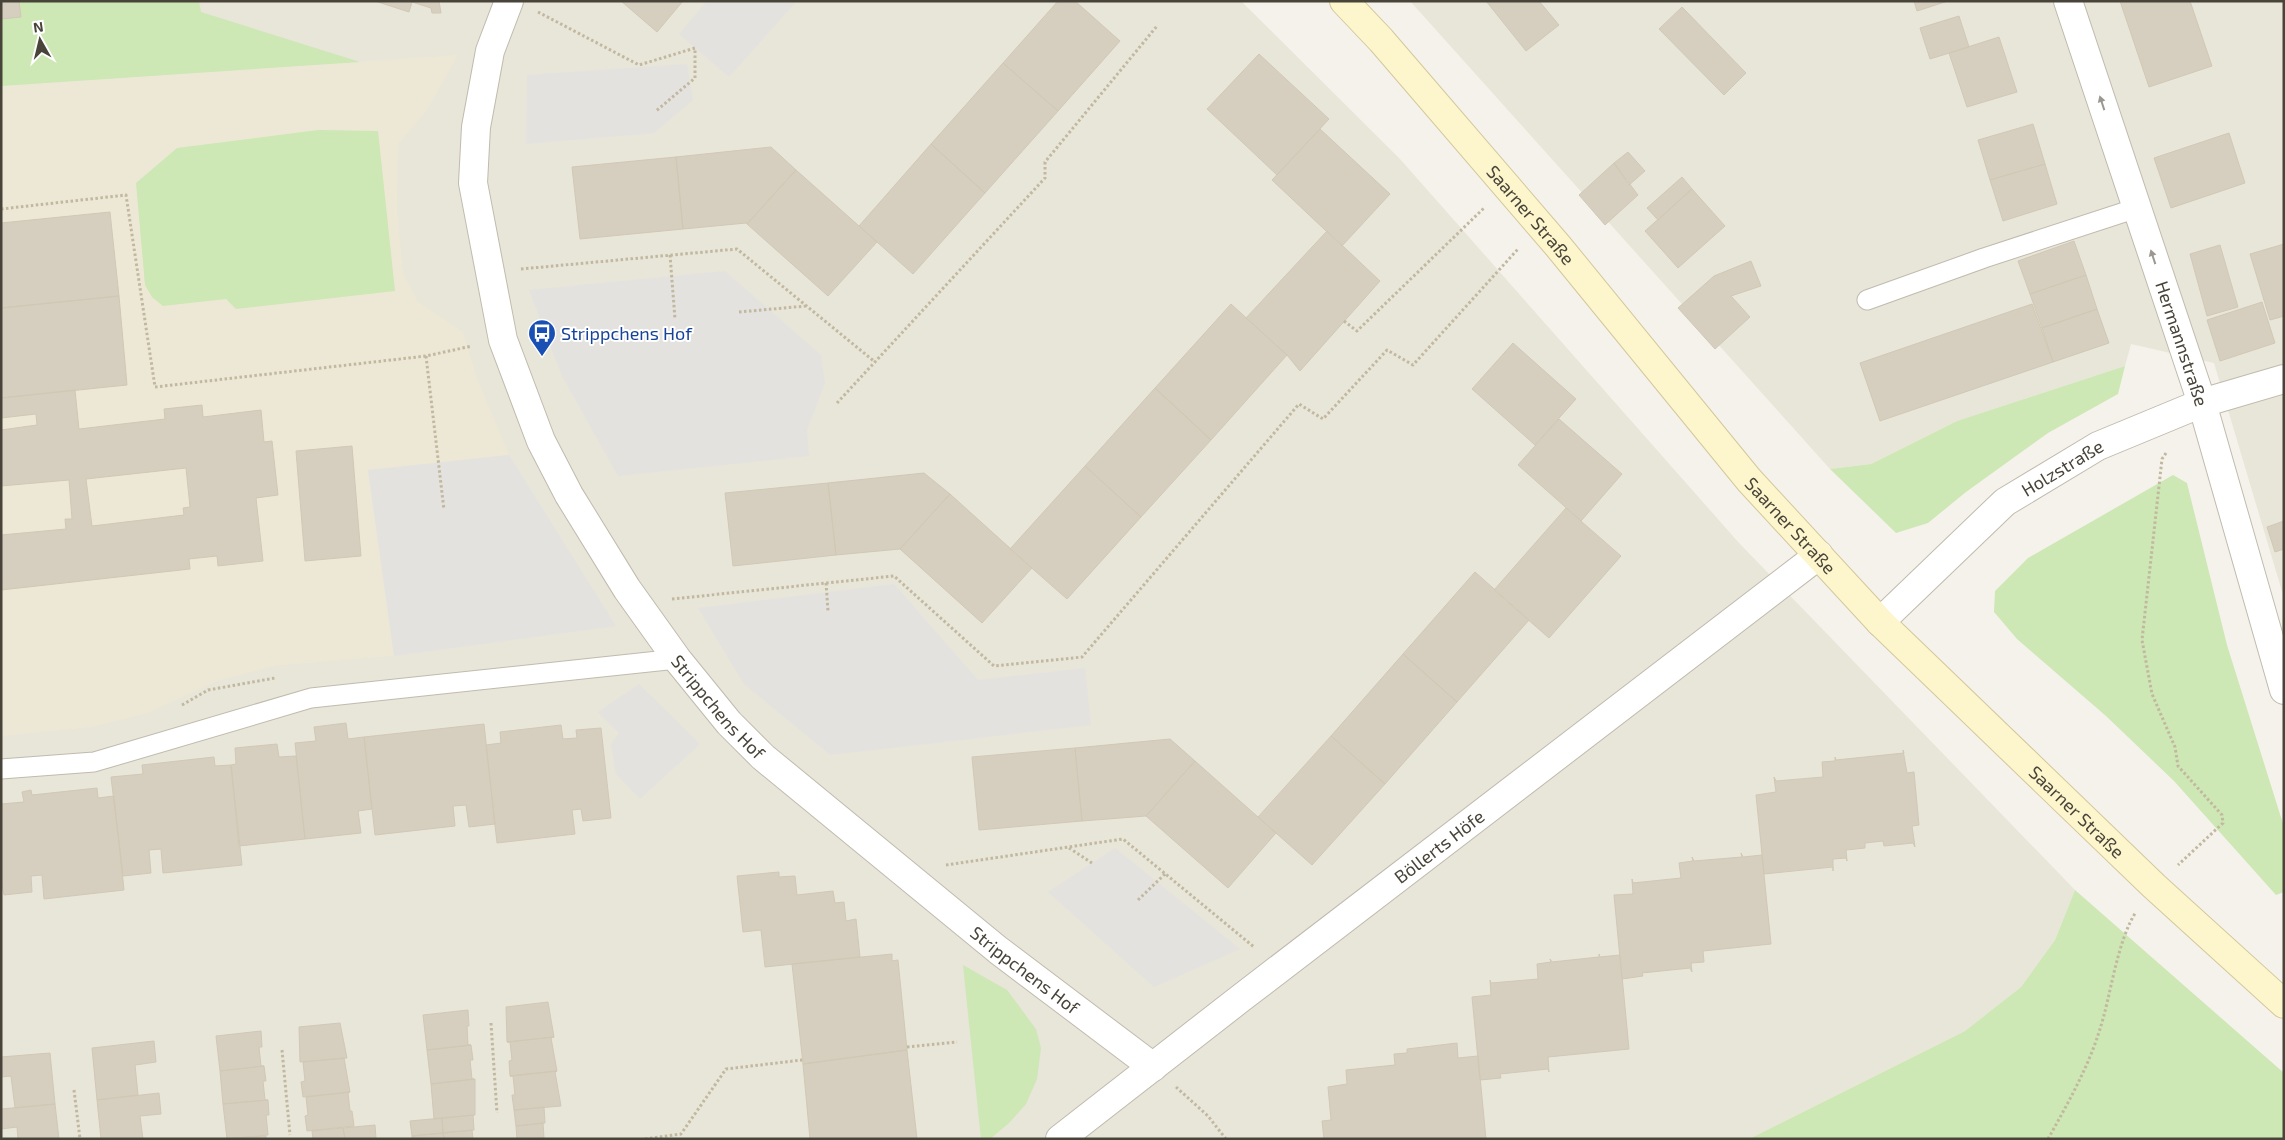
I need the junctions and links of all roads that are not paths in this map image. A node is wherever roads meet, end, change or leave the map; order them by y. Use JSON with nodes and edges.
{"nodes":[{"id":1,"x":508,"y":1,"type":"edge"},
{"id":2,"x":1344,"y":1,"type":"edge"},
{"id":3,"x":2068,"y":1,"type":"edge"},
{"id":4,"x":2137,"y":208,"type":"junction"},
{"id":5,"x":1867,"y":300,"type":"dead end"},
{"id":6,"x":2284,"y":379,"type":"edge"},
{"id":7,"x":2202,"y":403,"type":"junction"},
{"id":8,"x":1819,"y":555,"type":"junction"},
{"id":9,"x":1880,"y":622,"type":"junction"},
{"id":10,"x":678,"y":659,"type":"junction"},
{"id":11,"x":2284,"y":690,"type":"edge"},
{"id":12,"x":1,"y":769,"type":"edge"},
{"id":13,"x":2284,"y":1004,"type":"edge"},
{"id":14,"x":1153,"y":1067,"type":"junction"},
{"id":15,"x":1060,"y":1139,"type":"edge"}],
"edges":[{"from":1,"to":10,"type":"street","name":"Strippchens Hof"},
{"from":2,"to":8,"type":"main road","name":"Saarner Straße"},
{"from":4,"to":3,"type":"street","name":"Hermannstraße","one_way":true},
{"from":4,"to":5,"type":"lane"},
{"from":7,"to":4,"type":"street","name":"Hermannstraße","one_way":true},
{"from":6,"to":7,"type":"street","name":"Holzstraße"},
{"from":7,"to":9,"type":"street","name":"Holzstraße"},
{"from":7,"to":11,"type":"street","name":"Hermannstraße"},
{"from":8,"to":9,"type":"main road","name":"Saarner Straße"},
{"from":8,"to":14,"type":"street","name":"Böllerts Höfe"},
{"from":9,"to":13,"type":"main road","name":"Saarner Straße"},
{"from":10,"to":12,"type":"lane"},
{"from":10,"to":14,"type":"street","name":"Strippchens Hof"},
{"from":14,"to":15,"type":"street","name":"Böllerts Höfe"}]}
